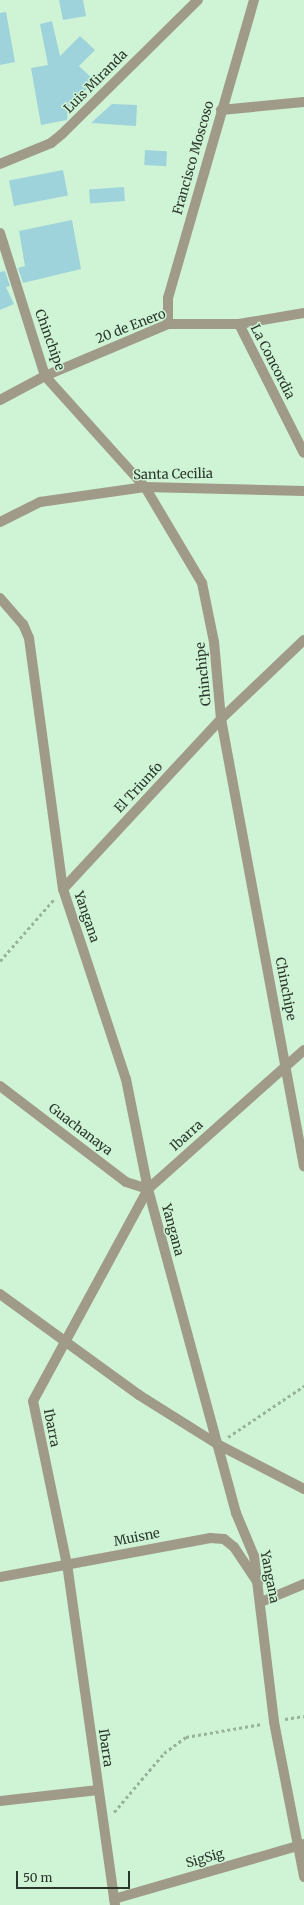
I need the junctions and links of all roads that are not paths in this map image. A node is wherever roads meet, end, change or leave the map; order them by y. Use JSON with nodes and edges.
{"nodes":[{"id":1,"x":198,"y":0,"type":"edge"},
{"id":2,"x":254,"y":0,"type":"edge"},
{"id":3,"x":304,"y":102,"type":"edge"},
{"id":4,"x":221,"y":110,"type":"junction"},
{"id":5,"x":0,"y":164,"type":"edge"},
{"id":6,"x":0,"y":233,"type":"edge"},
{"id":7,"x":304,"y":313,"type":"edge"},
{"id":8,"x":168,"y":324,"type":"junction"},
{"id":9,"x":238,"y":324,"type":"junction"},
{"id":10,"x":45,"y":376,"type":"junction"},
{"id":11,"x":0,"y":400,"type":"edge"},
{"id":12,"x":304,"y":453,"type":"edge"},
{"id":13,"x":145,"y":487,"type":"junction"},
{"id":14,"x":304,"y":491,"type":"edge"},
{"id":15,"x":0,"y":522,"type":"edge"},
{"id":16,"x":0,"y":598,"type":"edge"},
{"id":17,"x":304,"y":640,"type":"edge"},
{"id":18,"x":222,"y":719,"type":"junction"},
{"id":19,"x":63,"y":889,"type":"junction"},
{"id":20,"x":304,"y":1050,"type":"edge"},
{"id":21,"x":287,"y":1065,"type":"junction"},
{"id":22,"x":0,"y":1086,"type":"edge"},
{"id":23,"x":304,"y":1166,"type":"edge"},
{"id":24,"x":148,"y":1189,"type":"junction"},
{"id":25,"x":0,"y":1294,"type":"edge"},
{"id":26,"x":63,"y":1338,"type":"junction"},
{"id":27,"x":217,"y":1444,"type":"junction"},
{"id":28,"x":304,"y":1488,"type":"edge"},
{"id":29,"x":67,"y":1565,"type":"junction"},
{"id":30,"x":0,"y":1578,"type":"edge"},
{"id":31,"x":258,"y":1583,"type":"junction"},
{"id":32,"x":304,"y":1584,"type":"edge"},
{"id":33,"x":261,"y":1602,"type":"junction"},
{"id":34,"x":98,"y":1790,"type":"junction"},
{"id":35,"x":0,"y":1801,"type":"edge"},
{"id":36,"x":300,"y":1845,"type":"edge"},
{"id":37,"x":304,"y":1877,"type":"edge"},
{"id":38,"x":115,"y":1902,"type":"edge"}],
"edges":[{"from":1,"to":5,"type":"street","name":"Luis Miranda"},
{"from":2,"to":4,"type":"street","name":"Francisco Moscoso"},
{"from":3,"to":4,"type":"street"},
{"from":4,"to":8,"type":"street","name":"Francisco Moscoso"},
{"from":6,"to":10,"type":"street","name":"Chinchipe"},
{"from":7,"to":9,"type":"street","name":"20 de Enero"},
{"from":8,"to":9,"type":"street","name":"20 de Enero"},
{"from":8,"to":10,"type":"street","name":"20 de Enero"},
{"from":9,"to":12,"type":"street","name":"La Concordia"},
{"from":10,"to":11,"type":"street","name":"20 de Enero"},
{"from":10,"to":13,"type":"street","name":"Chinchipe"},
{"from":13,"to":14,"type":"street","name":"Santa Cecilia"},
{"from":13,"to":15,"type":"street","name":"Santa Cecilia"},
{"from":13,"to":18,"type":"street","name":"Chinchipe"},
{"from":16,"to":19,"type":"street","name":"Yangana"},
{"from":17,"to":18,"type":"street","name":"El Triunfo"},
{"from":18,"to":19,"type":"street","name":"El Triunfo"},
{"from":18,"to":21,"type":"street","name":"Chinchipe"},
{"from":19,"to":24,"type":"street","name":"Yangana"},
{"from":20,"to":21,"type":"street","name":"Ibarra"},
{"from":21,"to":23,"type":"street","name":"Chinchipe"},
{"from":21,"to":24,"type":"street","name":"Ibarra"},
{"from":22,"to":24,"type":"street","name":"Guachanaya"},
{"from":24,"to":26,"type":"street","name":"Ibarra"},
{"from":24,"to":27,"type":"street","name":"Yangana"},
{"from":25,"to":26,"type":"street"},
{"from":26,"to":27,"type":"street"},
{"from":26,"to":29,"type":"street","name":"Ibarra"},
{"from":27,"to":28,"type":"street"},
{"from":27,"to":31,"type":"street","name":"Yangana"},
{"from":29,"to":30,"type":"street","name":"Muisne"},
{"from":29,"to":31,"type":"street","name":"Muisne"},
{"from":29,"to":34,"type":"street","name":"Ibarra"},
{"from":31,"to":33,"type":"street","name":"Yangana"},
{"from":32,"to":33,"type":"street"},
{"from":33,"to":36,"type":"street","name":"Yangana"},
{"from":34,"to":35,"type":"street"},
{"from":34,"to":38,"type":"street","name":"Ibarra"},
{"from":36,"to":37,"type":"street","name":"Yangana"},
{"from":36,"to":38,"type":"street","name":"SigSig"}]}
